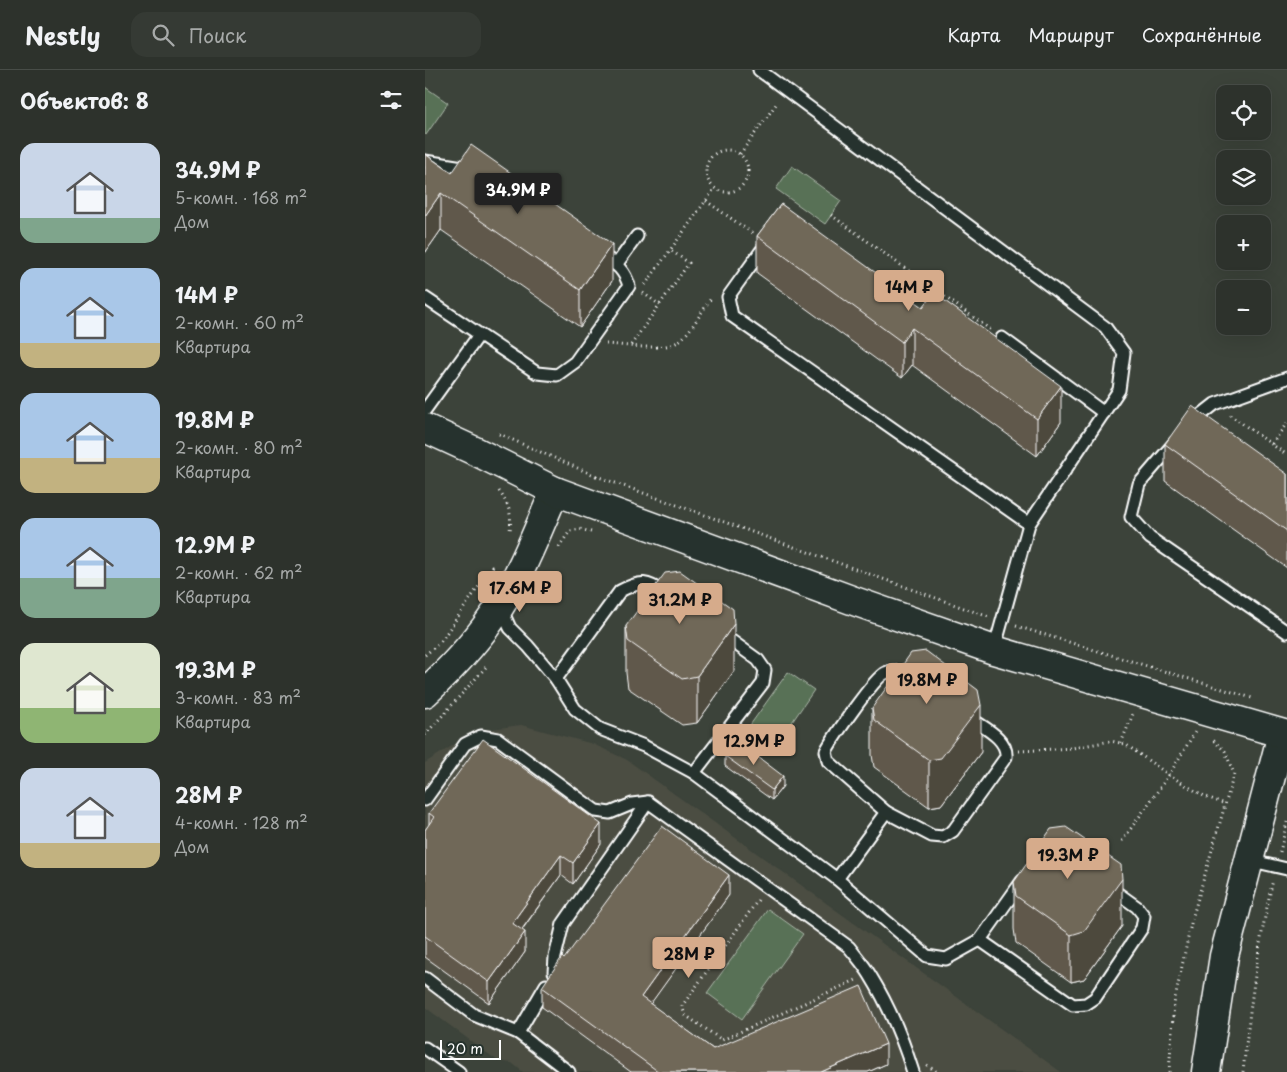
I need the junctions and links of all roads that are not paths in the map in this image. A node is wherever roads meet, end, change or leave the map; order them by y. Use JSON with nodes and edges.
{"nodes":[{"id":1,"x":759,"y":70,"type":"edge"},
{"id":2,"x":425,"y":161,"type":"edge"},
{"id":3,"x":481,"y":172,"type":"edge"},
{"id":4,"x":637,"y":236,"type":"dead end"},
{"id":5,"x":769,"y":239,"type":"edge"},
{"id":6,"x":592,"y":248,"type":"edge"},
{"id":7,"x":616,"y":265,"type":"junction"},
{"id":8,"x":425,"y":298,"type":"edge"},
{"id":9,"x":479,"y":335,"type":"junction"},
{"id":10,"x":1002,"y":338,"type":"road end"},
{"id":11,"x":1287,"y":378,"type":"edge"},
{"id":12,"x":425,"y":410,"type":"edge"},
{"id":13,"x":1104,"y":412,"type":"junction"},
{"id":14,"x":425,"y":428,"type":"edge"},
{"id":15,"x":555,"y":491,"type":"junction"},
{"id":16,"x":1029,"y":524,"type":"junction"},
{"id":17,"x":677,"y":602,"type":"edge"},
{"id":18,"x":500,"y":606,"type":"junction"},
{"id":19,"x":709,"y":625,"type":"edge"},
{"id":20,"x":1287,"y":632,"type":"edge"},
{"id":21,"x":995,"y":650,"type":"junction"},
{"id":22,"x":556,"y":679,"type":"junction"},
{"id":23,"x":922,"y":685,"type":"edge"},
{"id":24,"x":425,"y":693,"type":"edge"},
{"id":25,"x":961,"y":712,"type":"edge"},
{"id":26,"x":1285,"y":735,"type":"edge"},
{"id":27,"x":694,"y":773,"type":"junction"},
{"id":28,"x":425,"y":800,"type":"edge"},
{"id":29,"x":648,"y":802,"type":"junction"},
{"id":30,"x":886,"y":812,"type":"junction"},
{"id":31,"x":1248,"y":860,"type":"junction"},
{"id":32,"x":1282,"y":868,"type":"edge"},
{"id":33,"x":1026,"y":875,"type":"edge"},
{"id":34,"x":837,"y":879,"type":"junction"},
{"id":35,"x":1100,"y":881,"type":"edge"},
{"id":36,"x":980,"y":940,"type":"junction"},
{"id":37,"x":554,"y":972,"type":"edge"},
{"id":38,"x":425,"y":978,"type":"edge"},
{"id":39,"x":546,"y":985,"type":"edge"},
{"id":40,"x":518,"y":1033,"type":"junction"},
{"id":41,"x":425,"y":1048,"type":"edge"},
{"id":42,"x":459,"y":1072,"type":"edge"},
{"id":43,"x":569,"y":1072,"type":"edge"},
{"id":44,"x":913,"y":1072,"type":"edge"},
{"id":45,"x":1206,"y":1072,"type":"edge"}],
"edges":[{"from":1,"to":13,"type":"lane"},
{"from":2,"to":3,"type":"lane"},
{"from":4,"to":7,"type":"lane"},
{"from":5,"to":16,"type":"lane"},
{"from":6,"to":7,"type":"lane"},
{"from":7,"to":9,"type":"lane"},
{"from":8,"to":9,"type":"lane"},
{"from":9,"to":12,"type":"lane"},
{"from":10,"to":13,"type":"lane"},
{"from":11,"to":20,"type":"lane"},
{"from":13,"to":16,"type":"lane"},
{"from":14,"to":15,"type":"main road"},
{"from":15,"to":18,"type":"main road"},
{"from":15,"to":21,"type":"main road"},
{"from":16,"to":21,"type":"lane"},
{"from":17,"to":22,"type":"lane"},
{"from":18,"to":22,"type":"lane"},
{"from":18,"to":24,"type":"main road"},
{"from":19,"to":27,"type":"lane"},
{"from":21,"to":26,"type":"main road"},
{"from":22,"to":27,"type":"lane"},
{"from":23,"to":30,"type":"lane"},
{"from":25,"to":30,"type":"lane"},
{"from":26,"to":31,"type":"main road"},
{"from":27,"to":34,"type":"lane"},
{"from":28,"to":29,"type":"lane"},
{"from":29,"to":37,"type":"lane"},
{"from":29,"to":44,"type":"lane"},
{"from":30,"to":34,"type":"lane"},
{"from":31,"to":32,"type":"lane"},
{"from":31,"to":45,"type":"main road"},
{"from":33,"to":36,"type":"lane"},
{"from":34,"to":36,"type":"lane"},
{"from":35,"to":36,"type":"lane"},
{"from":38,"to":40,"type":"lane"},
{"from":39,"to":40,"type":"lane"},
{"from":40,"to":43,"type":"lane"},
{"from":41,"to":42,"type":"lane"}]}
